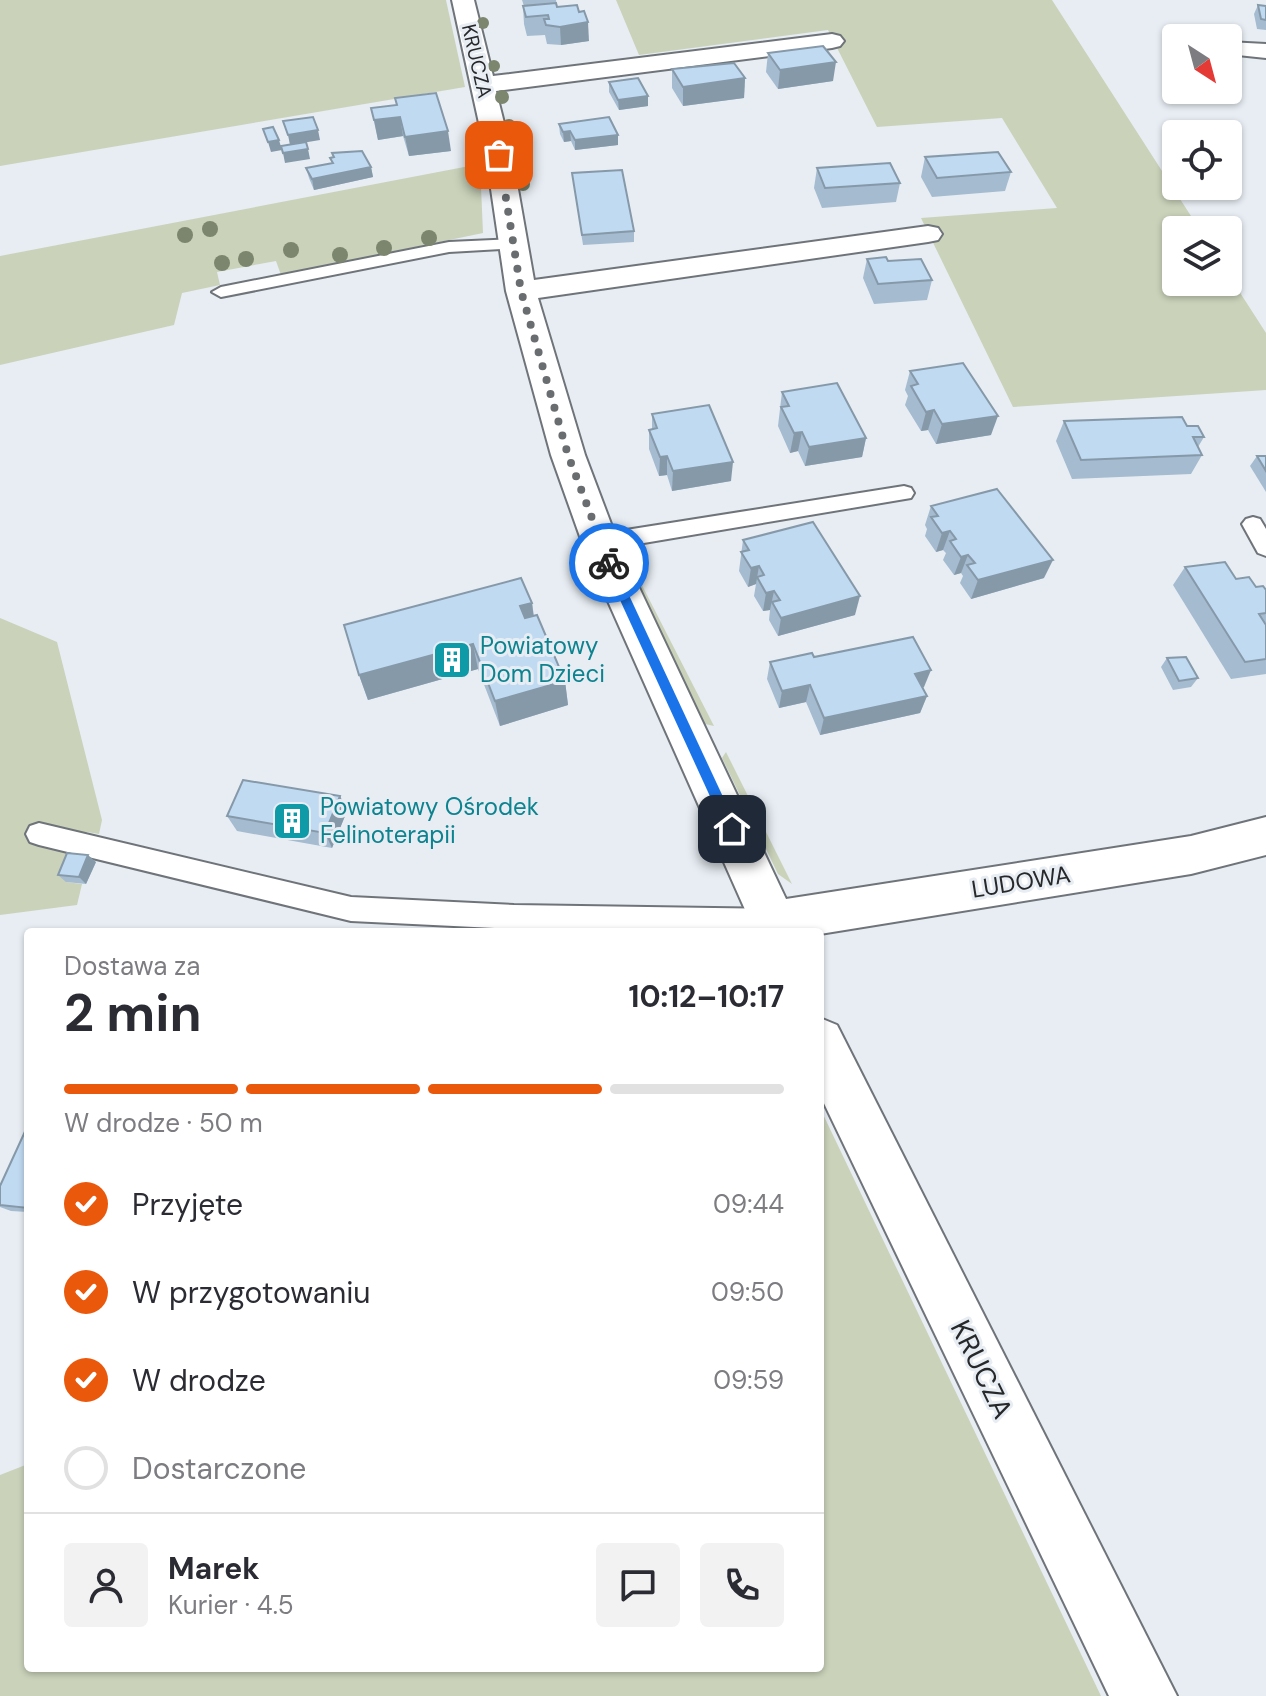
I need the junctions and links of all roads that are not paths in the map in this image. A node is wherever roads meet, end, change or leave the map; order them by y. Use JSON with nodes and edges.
{"nodes":[{"id":1,"x":463,"y":0,"type":"edge"},
{"id":2,"x":832,"y":41,"type":"dead end"},
{"id":3,"x":1242,"y":49,"type":"edge"},
{"id":4,"x":1266,"y":51,"type":"edge"},
{"id":5,"x":483,"y":85,"type":"junction"},
{"id":6,"x":928,"y":234,"type":"dead end"},
{"id":7,"x":513,"y":244,"type":"junction"},
{"id":8,"x":521,"y":291,"type":"junction"},
{"id":9,"x":221,"y":292,"type":"dead end"},
{"id":10,"x":904,"y":493,"type":"dead end"},
{"id":11,"x":1253,"y":524,"type":"dead end"},
{"id":12,"x":601,"y":545,"type":"junction"},
{"id":13,"x":1266,"y":548,"type":"edge"},
{"id":14,"x":39,"y":834,"type":"dead end"},
{"id":15,"x":1266,"y":836,"type":"edge"},
{"id":16,"x":777,"y":927,"type":"edge"},
{"id":17,"x":824,"y":1050,"type":"edge"},
{"id":18,"x":1144,"y":1696,"type":"edge"}],
"edges":[{"from":1,"to":5,"type":"street","name":"KRUCZA"},
{"from":2,"to":5,"type":"street"},
{"from":3,"to":4,"type":"street"},
{"from":5,"to":7,"type":"street","name":"KRUCZA"},
{"from":6,"to":8,"type":"street"},
{"from":7,"to":8,"type":"street","name":"KRUCZA"},
{"from":7,"to":9,"type":"lane"},
{"from":8,"to":12,"type":"street","name":"KRUCZA"},
{"from":10,"to":12,"type":"lane"},
{"from":11,"to":13,"type":"lane"},
{"from":12,"to":16,"type":"street","name":"KRUCZA"},
{"from":14,"to":16,"type":"lane"},
{"from":15,"to":16,"type":"street","name":"LUDOWA"},
{"from":17,"to":18,"type":"street","name":"KRUCZA"}]}
